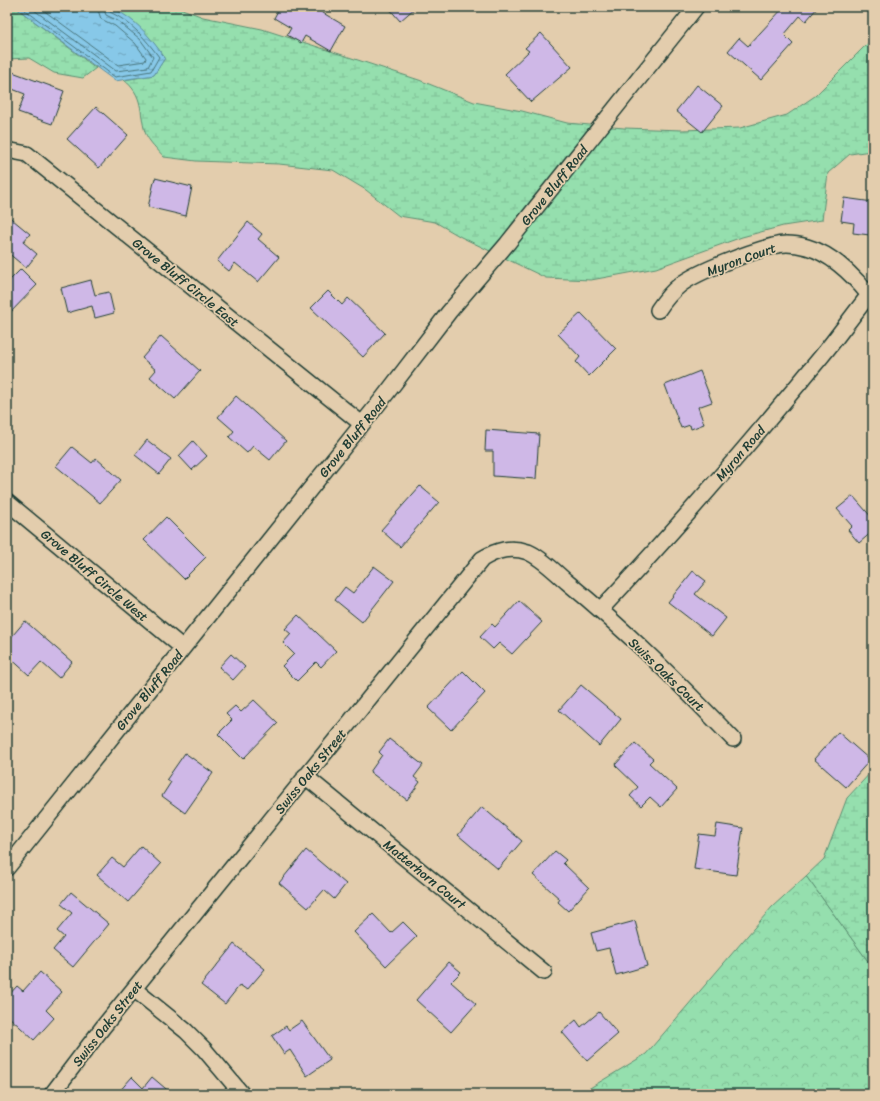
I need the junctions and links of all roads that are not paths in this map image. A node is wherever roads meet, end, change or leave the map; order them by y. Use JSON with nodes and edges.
{"nodes":[{"id":1,"x":696,"y":7,"type":"edge"},
{"id":2,"x":7,"y":150,"type":"edge"},
{"id":3,"x":871,"y":292,"type":"edge"},
{"id":4,"x":658,"y":310,"type":"dead end"},
{"id":5,"x":362,"y":424,"type":"junction"},
{"id":6,"x":7,"y":502,"type":"edge"},
{"id":7,"x":600,"y":610,"type":"junction"},
{"id":8,"x":183,"y":648,"type":"junction"},
{"id":9,"x":733,"y":739,"type":"dead end"},
{"id":10,"x":305,"y":776,"type":"junction"},
{"id":11,"x":7,"y":868,"type":"edge"},
{"id":12,"x":544,"y":972,"type":"dead end"},
{"id":13,"x":134,"y":989,"type":"junction"},
{"id":14,"x":52,"y":1094,"type":"edge"},
{"id":15,"x":242,"y":1094,"type":"edge"}],
"edges":[{"from":1,"to":5,"type":"street","name":"Grove Bluff Road"},
{"from":2,"to":5,"type":"street","name":"Grove Bluff Circle East"},
{"from":3,"to":4,"type":"street","name":"Myron Court"},
{"from":3,"to":7,"type":"street","name":"Myron Road"},
{"from":5,"to":8,"type":"street","name":"Grove Bluff Road"},
{"from":6,"to":8,"type":"street","name":"Grove Bluff Circle West"},
{"from":7,"to":9,"type":"street","name":"Swiss Oaks Court"},
{"from":7,"to":10,"type":"street","name":"Swiss Oaks Street"},
{"from":8,"to":11,"type":"street","name":"Grove Bluff Road"},
{"from":10,"to":12,"type":"street","name":"Matterhorn Court"},
{"from":10,"to":13,"type":"street","name":"Swiss Oaks Street"},
{"from":13,"to":14,"type":"street","name":"Swiss Oaks Street"},
{"from":13,"to":15,"type":"street"}]}
